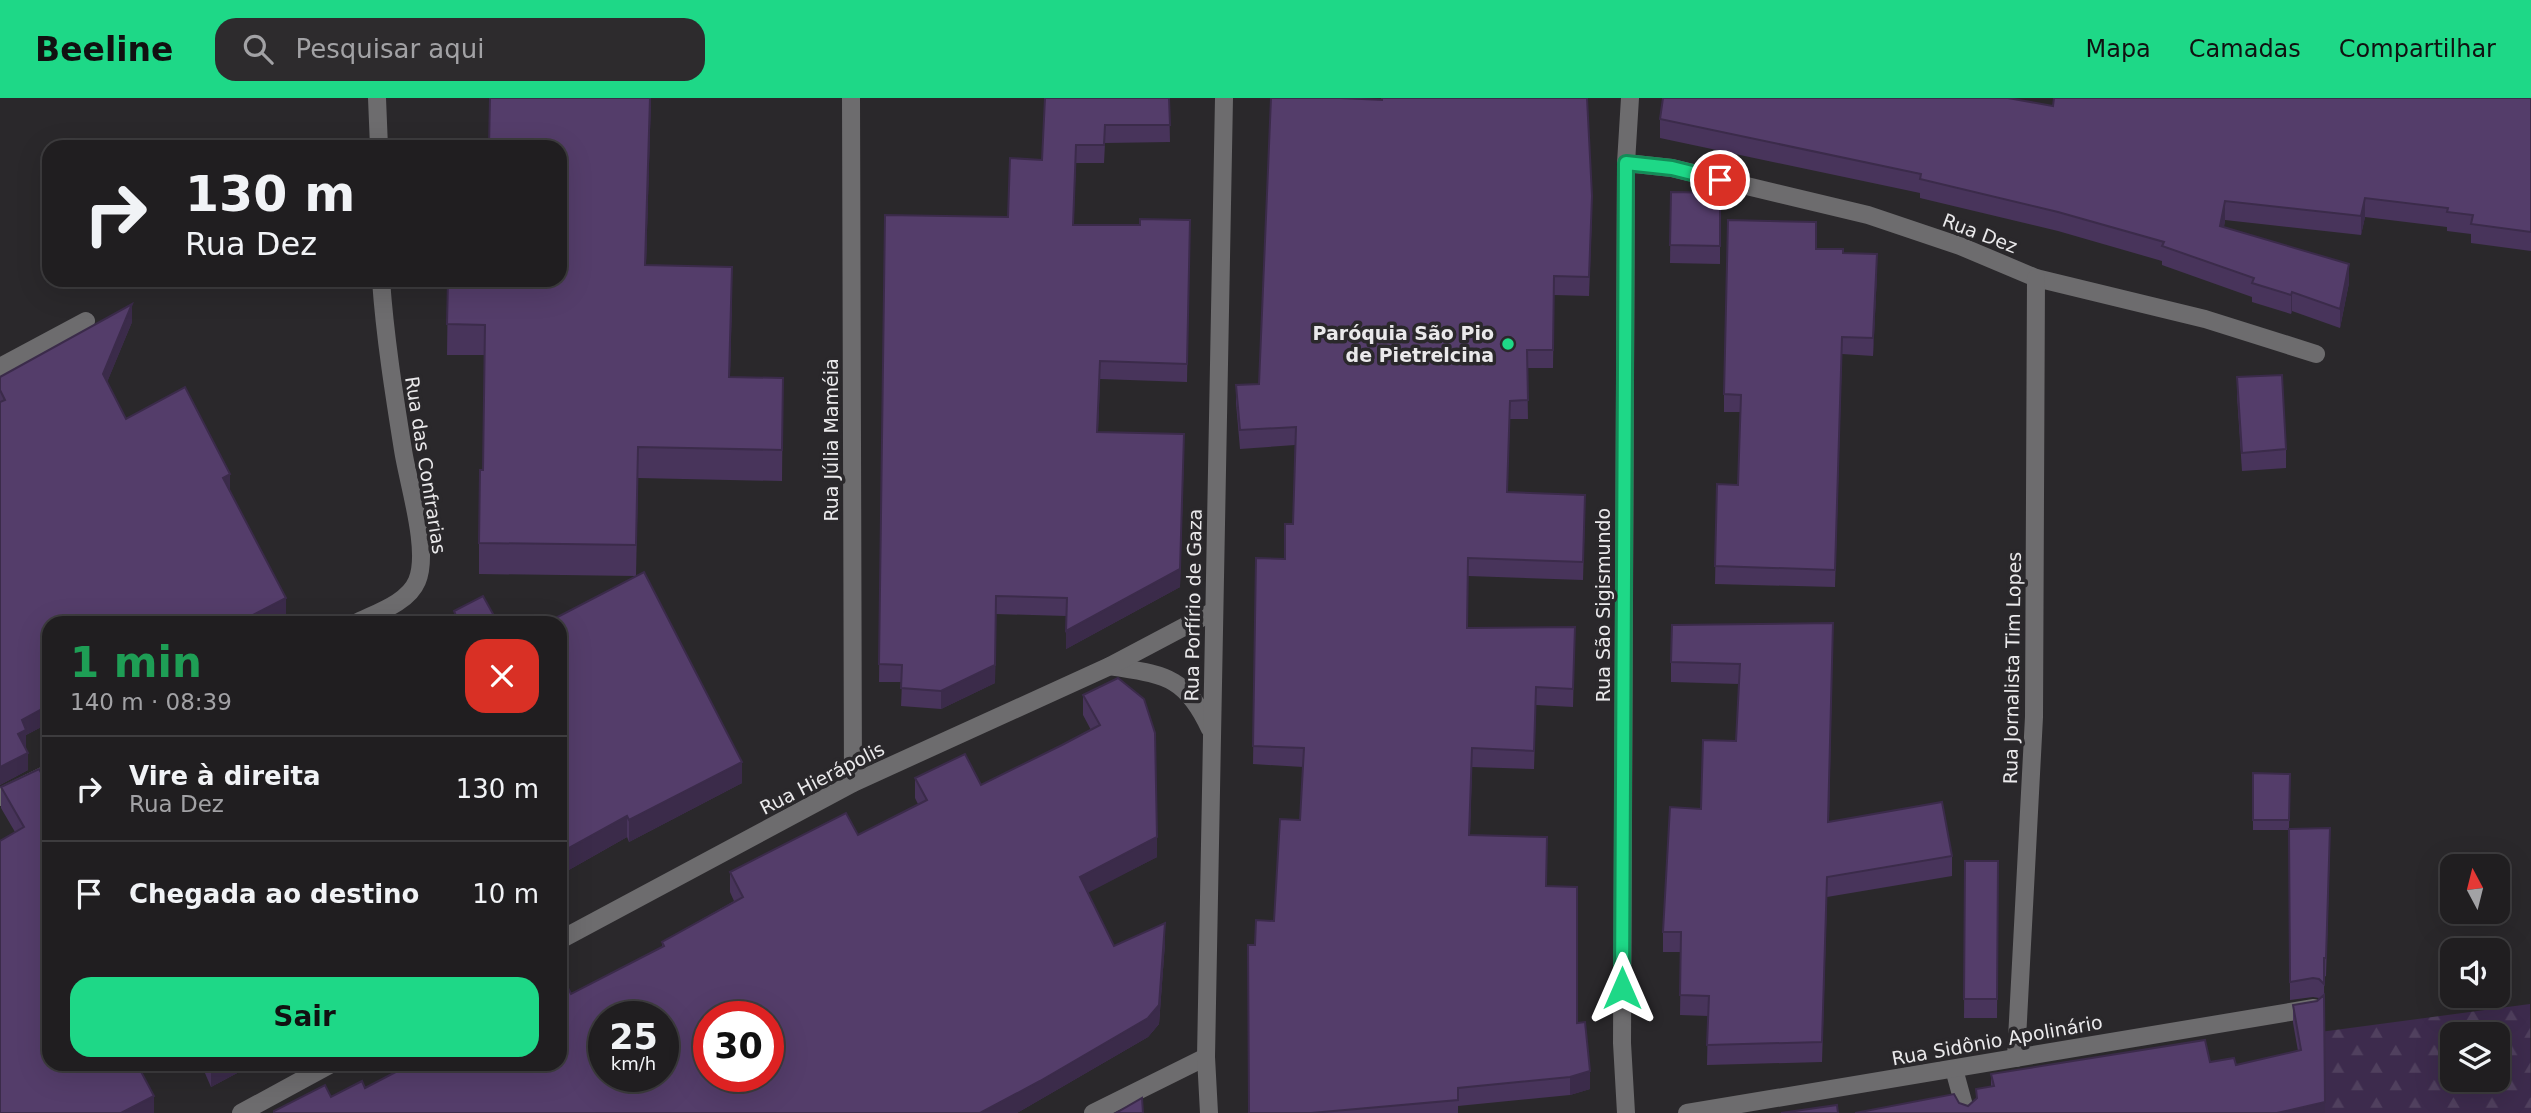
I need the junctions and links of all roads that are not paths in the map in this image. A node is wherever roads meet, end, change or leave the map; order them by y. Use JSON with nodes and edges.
{"nodes":[{"id":1,"x":377,"y":98,"type":"edge"},
{"id":2,"x":851,"y":98,"type":"edge"},
{"id":3,"x":1224,"y":98,"type":"edge"},
{"id":4,"x":1630,"y":98,"type":"edge"},
{"id":5,"x":379,"y":140,"type":"edge"},
{"id":6,"x":1626,"y":163,"type":"junction"},
{"id":7,"x":2036,"y":278,"type":"junction"},
{"id":8,"x":382,"y":287,"type":"edge"},
{"id":9,"x":86,"y":321,"type":"dead end"},
{"id":10,"x":2316,"y":354,"type":"dead end"},
{"id":11,"x":0,"y":367,"type":"edge"},
{"id":12,"x":1214,"y":611,"type":"junction"},
{"id":13,"x":370,"y":616,"type":"edge"},
{"id":14,"x":1110,"y":666,"type":"junction"},
{"id":15,"x":1211,"y":732,"type":"junction"},
{"id":16,"x":42,"y":776,"type":"edge"},
{"id":17,"x":853,"y":783,"type":"junction"},
{"id":18,"x":0,"y":797,"type":"edge"},
{"id":19,"x":567,"y":936,"type":"edge"},
{"id":20,"x":2314,"y":1008,"type":"edge"},
{"id":21,"x":1206,"y":1057,"type":"junction"},
{"id":22,"x":2016,"y":1058,"type":"junction"},
{"id":23,"x":1954,"y":1069,"type":"junction"},
{"id":24,"x":318,"y":1071,"type":"edge"},
{"id":25,"x":244,"y":1112,"type":"edge"},
{"id":26,"x":1696,"y":1112,"type":"edge"},
{"id":27,"x":1093,"y":1113,"type":"edge"},
{"id":28,"x":1209,"y":1113,"type":"edge"},
{"id":29,"x":1626,"y":1113,"type":"edge"},
{"id":30,"x":1966,"y":1113,"type":"edge"}],
"edges":[{"from":1,"to":5,"type":"street"},
{"from":2,"to":17,"type":"street","name":"Rua Júlia Maméia"},
{"from":3,"to":12,"type":"street","name":"Rua Porfírio de Gaza"},
{"from":4,"to":6,"type":"street","name":"Rua São Sigismundo"},
{"from":6,"to":7,"type":"street","name":"Rua Dez"},
{"from":6,"to":29,"type":"street","name":"Rua São Sigismundo"},
{"from":7,"to":10,"type":"street","name":"Rua Dez"},
{"from":7,"to":22,"type":"street","name":"Rua Jornalista Tim Lopes"},
{"from":8,"to":13,"type":"street","name":"Rua das Confrarias"},
{"from":9,"to":11,"type":"street"},
{"from":12,"to":14,"type":"street","name":"Rua Hierápolis"},
{"from":12,"to":15,"type":"street","name":"Rua Porfírio de Gaza"},
{"from":14,"to":15,"type":"street"},
{"from":14,"to":17,"type":"street","name":"Rua Hierápolis"},
{"from":15,"to":21,"type":"street","name":"Rua Porfírio de Gaza"},
{"from":16,"to":18,"type":"street"},
{"from":17,"to":19,"type":"street","name":"Rua Hierápolis"},
{"from":20,"to":22,"type":"street","name":"Rua Sidônio Apolinário"},
{"from":21,"to":27,"type":"street"},
{"from":21,"to":28,"type":"street","name":"Rua Porfírio de Gaza"},
{"from":22,"to":23,"type":"street","name":"Rua Sidônio Apolinário"},
{"from":23,"to":26,"type":"street","name":"Rua Sidônio Apolinário"},
{"from":23,"to":30,"type":"street"},
{"from":24,"to":25,"type":"street"}]}
